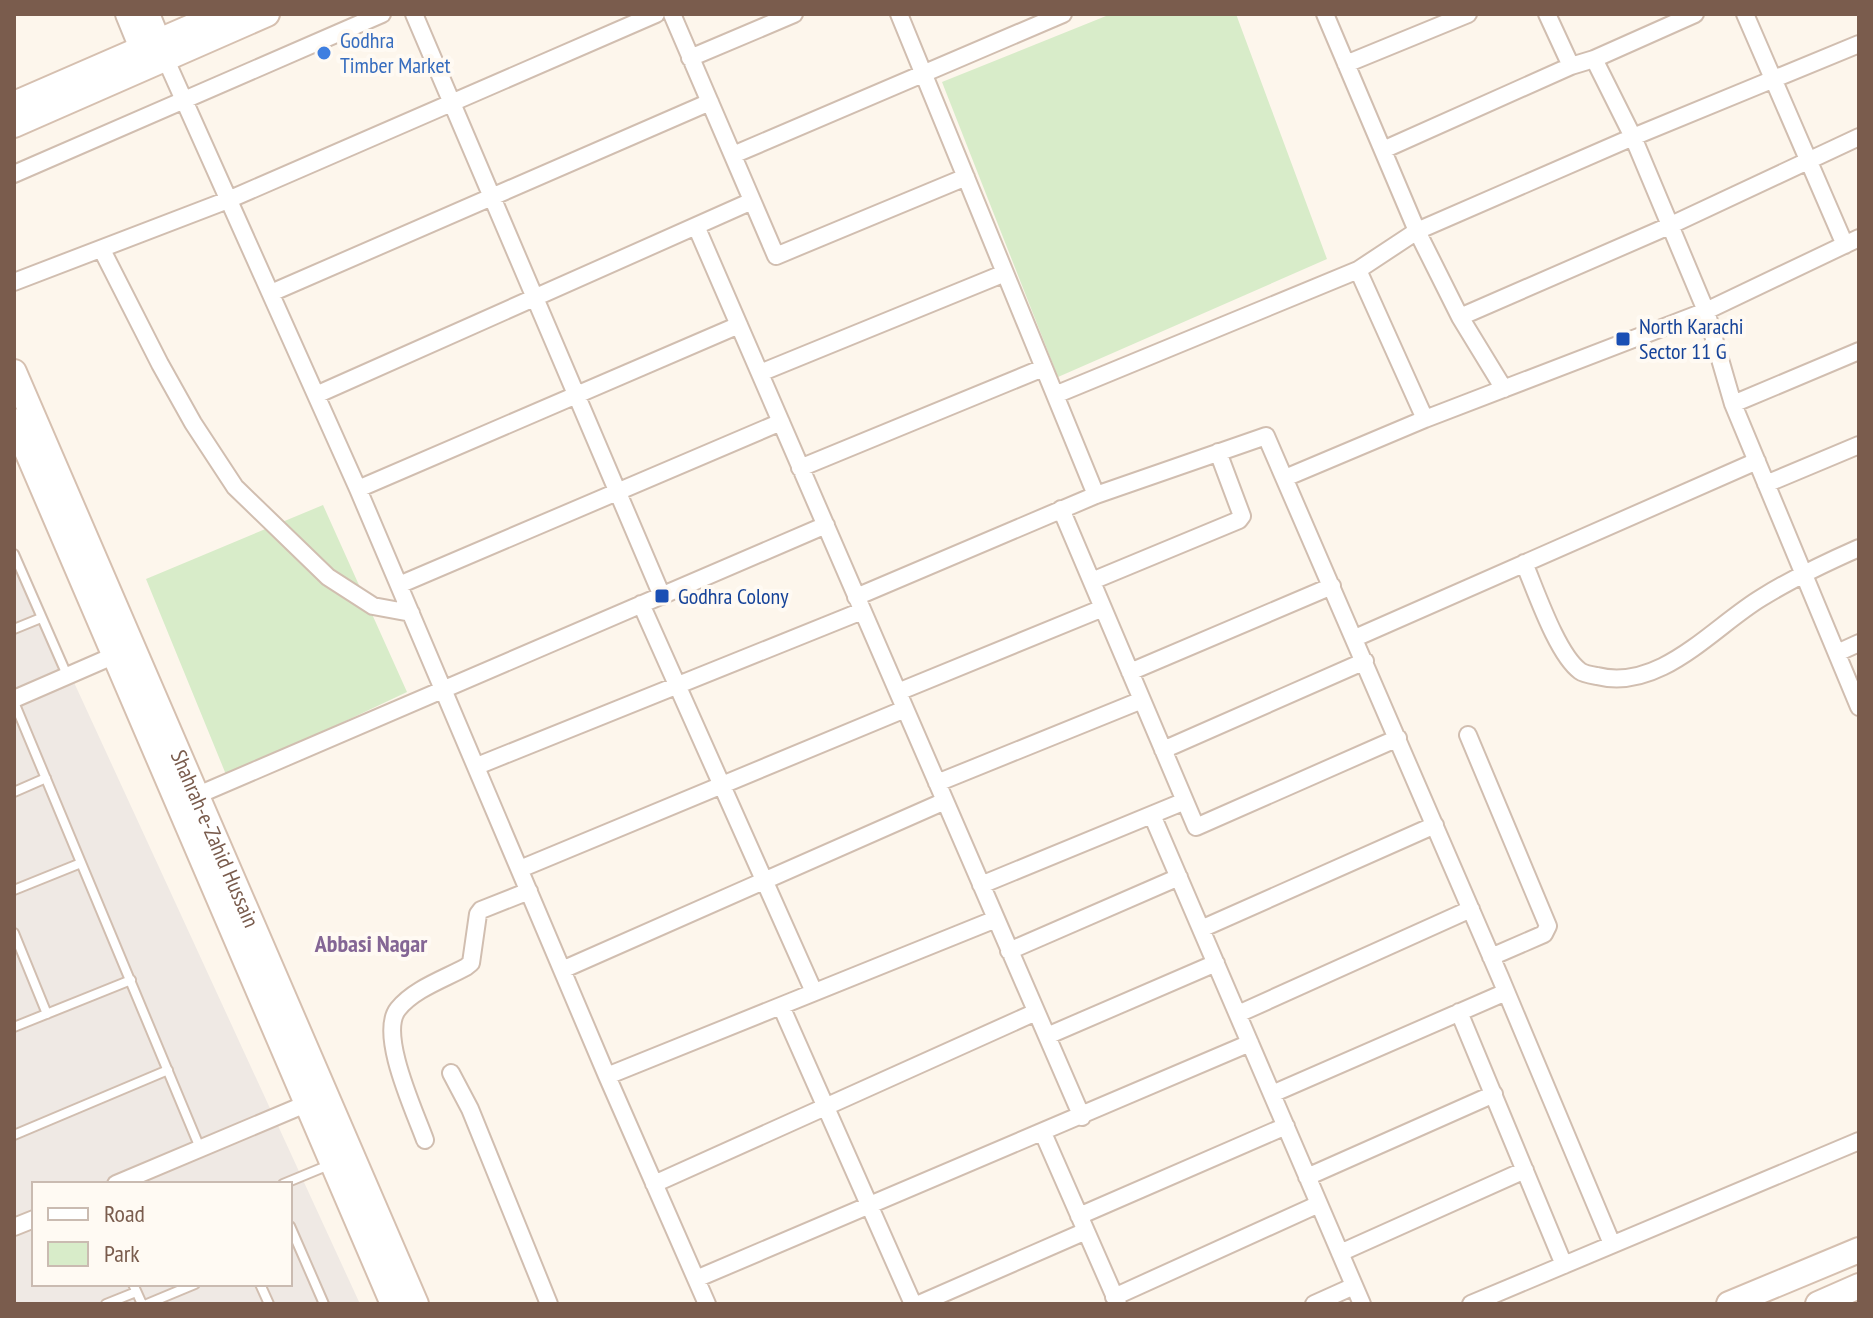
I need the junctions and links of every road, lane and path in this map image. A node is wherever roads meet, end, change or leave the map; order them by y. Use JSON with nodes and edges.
{"nodes":[{"id":1,"x":127,"y":14,"type":"edge"},
{"id":2,"x":148,"y":14,"type":"edge"},
{"id":3,"x":221,"y":14,"type":"edge"},
{"id":4,"x":267,"y":14,"type":"edge"},
{"id":5,"x":382,"y":14,"type":"edge"},
{"id":6,"x":414,"y":14,"type":"edge"},
{"id":7,"x":656,"y":14,"type":"edge"},
{"id":8,"x":672,"y":14,"type":"edge"},
{"id":9,"x":794,"y":14,"type":"edge"},
{"id":10,"x":899,"y":14,"type":"edge"},
{"id":11,"x":1325,"y":14,"type":"edge"},
{"id":12,"x":1468,"y":14,"type":"edge"},
{"id":13,"x":1547,"y":14,"type":"edge"},
{"id":14,"x":1695,"y":14,"type":"edge"},
{"id":15,"x":1745,"y":14,"type":"edge"},
{"id":16,"x":1058,"y":15,"type":"edge"},
{"id":17,"x":1859,"y":44,"type":"edge"},
{"id":18,"x":154,"y":54,"type":"junction"},
{"id":19,"x":690,"y":58,"type":"junction"},
{"id":20,"x":1594,"y":59,"type":"junction"},
{"id":21,"x":1346,"y":64,"type":"junction"},
{"id":22,"x":1571,"y":66,"type":"junction"},
{"id":23,"x":924,"y":72,"type":"junction"},
{"id":24,"x":1774,"y":80,"type":"junction"},
{"id":25,"x":185,"y":100,"type":"junction"},
{"id":26,"x":710,"y":102,"type":"junction"},
{"id":27,"x":451,"y":103,"type":"junction"},
{"id":28,"x":14,"y":104,"type":"edge"},
{"id":29,"x":14,"y":125,"type":"edge"},
{"id":30,"x":1633,"y":137,"type":"junction"},
{"id":31,"x":1859,"y":137,"type":"edge"},
{"id":32,"x":1383,"y":150,"type":"junction"},
{"id":33,"x":733,"y":155,"type":"junction"},
{"id":34,"x":1807,"y":160,"type":"junction"},
{"id":35,"x":14,"y":174,"type":"edge"},
{"id":36,"x":966,"y":177,"type":"junction"},
{"id":37,"x":491,"y":197,"type":"junction"},
{"id":38,"x":228,"y":200,"type":"junction"},
{"id":39,"x":752,"y":201,"type":"junction"},
{"id":40,"x":696,"y":226,"type":"junction"},
{"id":41,"x":1669,"y":226,"type":"junction"},
{"id":42,"x":1417,"y":231,"type":"junction"},
{"id":43,"x":1852,"y":241,"type":"edge"},
{"id":44,"x":102,"y":250,"type":"junction"},
{"id":45,"x":1358,"y":270,"type":"junction"},
{"id":46,"x":1005,"y":273,"type":"junction"},
{"id":47,"x":14,"y":282,"type":"edge"},
{"id":48,"x":271,"y":293,"type":"junction"},
{"id":49,"x":535,"y":298,"type":"junction"},
{"id":50,"x":1706,"y":311,"type":"junction"},
{"id":51,"x":1460,"y":317,"type":"junction"},
{"id":52,"x":739,"y":325,"type":"junction"},
{"id":53,"x":1859,"y":351,"type":"edge"},
{"id":54,"x":1043,"y":368,"type":"junction"},
{"id":55,"x":14,"y":372,"type":"edge"},
{"id":56,"x":760,"y":373,"type":"junction"},
{"id":57,"x":1504,"y":389,"type":"junction"},
{"id":58,"x":316,"y":395,"type":"junction"},
{"id":59,"x":576,"y":395,"type":"junction"},
{"id":60,"x":1055,"y":395,"type":"junction"},
{"id":61,"x":1733,"y":404,"type":"junction"},
{"id":62,"x":1425,"y":419,"type":"junction"},
{"id":63,"x":14,"y":421,"type":"edge"},
{"id":64,"x":781,"y":422,"type":"junction"},
{"id":65,"x":1859,"y":445,"type":"edge"},
{"id":66,"x":1218,"y":452,"type":"junction"},
{"id":67,"x":1757,"y":461,"type":"junction"},
{"id":68,"x":800,"y":468,"type":"junction"},
{"id":69,"x":1285,"y":478,"type":"junction"},
{"id":70,"x":1766,"y":484,"type":"junction"},
{"id":71,"x":358,"y":489,"type":"junction"},
{"id":72,"x":617,"y":492,"type":"junction"},
{"id":73,"x":1096,"y":495,"type":"junction"},
{"id":74,"x":1061,"y":509,"type":"junction"},
{"id":75,"x":826,"y":525,"type":"junction"},
{"id":76,"x":1859,"y":548,"type":"edge"},
{"id":77,"x":14,"y":554,"type":"edge"},
{"id":78,"x":1524,"y":563,"type":"junction"},
{"id":79,"x":16,"y":565,"type":"edge"},
{"id":80,"x":1803,"y":573,"type":"junction"},
{"id":81,"x":1092,"y":581,"type":"junction"},
{"id":82,"x":399,"y":585,"type":"junction"},
{"id":83,"x":1332,"y":586,"type":"junction"},
{"id":84,"x":662,"y":596,"type":"junction"},
{"id":85,"x":641,"y":604,"type":"junction"},
{"id":86,"x":859,"y":604,"type":"junction"},
{"id":87,"x":1103,"y":608,"type":"junction"},
{"id":88,"x":411,"y":613,"type":"junction"},
{"id":89,"x":41,"y":618,"type":"junction"},
{"id":90,"x":14,"y":629,"type":"edge"},
{"id":91,"x":1355,"y":638,"type":"junction"},
{"id":92,"x":1859,"y":643,"type":"edge"},
{"id":93,"x":1837,"y":653,"type":"junction"},
{"id":94,"x":113,"y":656,"type":"junction"},
{"id":95,"x":1365,"y":661,"type":"junction"},
{"id":96,"x":1130,"y":672,"type":"junction"},
{"id":97,"x":67,"y":675,"type":"junction"},
{"id":98,"x":677,"y":685,"type":"junction"},
{"id":99,"x":444,"y":689,"type":"junction"},
{"id":100,"x":898,"y":692,"type":"junction"},
{"id":101,"x":1142,"y":700,"type":"junction"},
{"id":102,"x":14,"y":701,"type":"edge"},
{"id":103,"x":1859,"y":707,"type":"edge"},
{"id":104,"x":905,"y":709,"type":"junction"},
{"id":105,"x":1468,"y":735,"type":"dead end"},
{"id":106,"x":1398,"y":738,"type":"junction"},
{"id":107,"x":1163,"y":750,"type":"junction"},
{"id":108,"x":477,"y":766,"type":"junction"},
{"id":109,"x":46,"y":778,"type":"junction"},
{"id":110,"x":937,"y":783,"type":"junction"},
{"id":111,"x":721,"y":785,"type":"junction"},
{"id":112,"x":14,"y":792,"type":"edge"},
{"id":113,"x":198,"y":795,"type":"junction"},
{"id":114,"x":945,"y":801,"type":"junction"},
{"id":115,"x":1185,"y":801,"type":"junction"},
{"id":116,"x":1152,"y":815,"type":"junction"},
{"id":117,"x":1435,"y":825,"type":"junction"},
{"id":118,"x":81,"y":863,"type":"junction"},
{"id":119,"x":520,"y":869,"type":"junction"},
{"id":120,"x":1179,"y":877,"type":"junction"},
{"id":121,"x":764,"y":881,"type":"junction"},
{"id":122,"x":981,"y":885,"type":"junction"},
{"id":123,"x":14,"y":890,"type":"edge"},
{"id":124,"x":529,"y":891,"type":"junction"},
{"id":125,"x":1471,"y":909,"type":"junction"},
{"id":126,"x":996,"y":919,"type":"junction"},
{"id":127,"x":1201,"y":929,"type":"junction"},
{"id":128,"x":14,"y":933,"type":"edge"},
{"id":129,"x":1009,"y":951,"type":"junction"},
{"id":130,"x":1491,"y":957,"type":"junction"},
{"id":131,"x":1216,"y":963,"type":"junction"},
{"id":132,"x":562,"y":970,"type":"junction"},
{"id":133,"x":131,"y":980,"type":"junction"},
{"id":134,"x":814,"y":992,"type":"junction"},
{"id":135,"x":1506,"y":992,"type":"junction"},
{"id":136,"x":781,"y":1006,"type":"junction"},
{"id":137,"x":1036,"y":1012,"type":"junction"},
{"id":138,"x":1459,"y":1012,"type":"junction"},
{"id":139,"x":47,"y":1014,"type":"junction"},
{"id":140,"x":1238,"y":1014,"type":"junction"},
{"id":141,"x":14,"y":1027,"type":"edge"},
{"id":142,"x":1047,"y":1036,"type":"junction"},
{"id":143,"x":1250,"y":1043,"type":"junction"},
{"id":144,"x":168,"y":1070,"type":"junction"},
{"id":145,"x":451,"y":1073,"type":"dead end"},
{"id":146,"x":607,"y":1076,"type":"junction"},
{"id":147,"x":1272,"y":1094,"type":"junction"},
{"id":148,"x":1494,"y":1094,"type":"junction"},
{"id":149,"x":317,"y":1099,"type":"junction"},
{"id":150,"x":826,"y":1107,"type":"junction"},
{"id":151,"x":1082,"y":1117,"type":"junction"},
{"id":152,"x":1286,"y":1126,"type":"junction"},
{"id":153,"x":1043,"y":1133,"type":"junction"},
{"id":154,"x":14,"y":1135,"type":"edge"},
{"id":155,"x":425,"y":1140,"type":"dead end"},
{"id":156,"x":1859,"y":1141,"type":"edge"},
{"id":157,"x":201,"y":1148,"type":"junction"},
{"id":158,"x":343,"y":1160,"type":"junction"},
{"id":159,"x":1525,"y":1170,"type":"junction"},
{"id":160,"x":1307,"y":1177,"type":"junction"},
{"id":161,"x":121,"y":1182,"type":"edge"},
{"id":162,"x":288,"y":1182,"type":"edge"},
{"id":163,"x":654,"y":1184,"type":"junction"},
{"id":164,"x":1319,"y":1204,"type":"junction"},
{"id":165,"x":870,"y":1206,"type":"junction"},
{"id":166,"x":1082,"y":1224,"type":"junction"},
{"id":167,"x":292,"y":1231,"type":"edge"},
{"id":168,"x":1612,"y":1244,"type":"junction"},
{"id":169,"x":1859,"y":1250,"type":"edge"},
{"id":170,"x":1340,"y":1253,"type":"junction"},
{"id":171,"x":1564,"y":1265,"type":"junction"},
{"id":172,"x":696,"y":1279,"type":"junction"},
{"id":173,"x":190,"y":1286,"type":"edge"},
{"id":174,"x":1354,"y":1286,"type":"junction"},
{"id":175,"x":1859,"y":1286,"type":"edge"},
{"id":176,"x":135,"y":1288,"type":"edge"},
{"id":177,"x":1116,"y":1300,"type":"edge"},
{"id":178,"x":106,"y":1304,"type":"edge"},
{"id":179,"x":144,"y":1304,"type":"edge"},
{"id":180,"x":324,"y":1304,"type":"edge"},
{"id":181,"x":393,"y":1304,"type":"edge"},
{"id":182,"x":416,"y":1304,"type":"edge"},
{"id":183,"x":549,"y":1304,"type":"edge"},
{"id":184,"x":707,"y":1304,"type":"edge"},
{"id":185,"x":913,"y":1304,"type":"edge"},
{"id":186,"x":919,"y":1304,"type":"edge"},
{"id":187,"x":1314,"y":1304,"type":"edge"},
{"id":188,"x":1362,"y":1304,"type":"edge"},
{"id":189,"x":1471,"y":1304,"type":"edge"},
{"id":190,"x":1729,"y":1304,"type":"edge"},
{"id":191,"x":1818,"y":1304,"type":"edge"}],
"edges":[{"from":1,"to":18,"type":"street"},
{"from":2,"to":18,"type":"street"},
{"from":3,"to":18,"type":"main road"},
{"from":4,"to":18,"type":"main road"},
{"from":5,"to":25,"type":"street"},
{"from":6,"to":27,"type":"street"},
{"from":7,"to":27,"type":"street"},
{"from":8,"to":19,"type":"street"},
{"from":9,"to":19,"type":"street"},
{"from":10,"to":23,"type":"street"},
{"from":11,"to":21,"type":"street"},
{"from":12,"to":21,"type":"street"},
{"from":13,"to":22,"type":"street"},
{"from":14,"to":20,"type":"street"},
{"from":15,"to":24,"type":"street"},
{"from":16,"to":23,"type":"street"},
{"from":17,"to":24,"type":"street"},
{"from":18,"to":25,"type":"street"},
{"from":18,"to":28,"type":"main road"},
{"from":18,"to":29,"type":"main road"},
{"from":19,"to":26,"type":"street"},
{"from":20,"to":22,"type":"street"},
{"from":20,"to":30,"type":"street"},
{"from":21,"to":32,"type":"street"},
{"from":22,"to":32,"type":"street"},
{"from":23,"to":33,"type":"street"},
{"from":23,"to":36,"type":"street"},
{"from":24,"to":30,"type":"street"},
{"from":24,"to":34,"type":"street"},
{"from":25,"to":35,"type":"street"},
{"from":25,"to":38,"type":"street"},
{"from":26,"to":33,"type":"street"},
{"from":26,"to":37,"type":"street"},
{"from":27,"to":37,"type":"street"},
{"from":27,"to":38,"type":"street"},
{"from":30,"to":41,"type":"street"},
{"from":30,"to":42,"type":"street"},
{"from":31,"to":34,"type":"street"},
{"from":32,"to":42,"type":"street"},
{"from":33,"to":39,"type":"street"},
{"from":34,"to":41,"type":"street"},
{"from":34,"to":43,"type":"street"},
{"from":36,"to":39,"type":"street"},
{"from":36,"to":46,"type":"street"},
{"from":37,"to":48,"type":"street"},
{"from":37,"to":49,"type":"street"},
{"from":38,"to":44,"type":"street"},
{"from":38,"to":48,"type":"street"},
{"from":39,"to":40,"type":"street"},
{"from":40,"to":49,"type":"street"},
{"from":40,"to":52,"type":"street"},
{"from":41,"to":50,"type":"street"},
{"from":41,"to":51,"type":"street"},
{"from":42,"to":45,"type":"street"},
{"from":42,"to":51,"type":"street"},
{"from":43,"to":50,"type":"street"},
{"from":44,"to":47,"type":"street"},
{"from":44,"to":88,"type":"street"},
{"from":45,"to":60,"type":"street"},
{"from":45,"to":62,"type":"street"},
{"from":46,"to":54,"type":"street"},
{"from":46,"to":56,"type":"street"},
{"from":48,"to":58,"type":"street"},
{"from":49,"to":58,"type":"street"},
{"from":49,"to":59,"type":"street"},
{"from":50,"to":57,"type":"street"},
{"from":50,"to":61,"type":"street"},
{"from":51,"to":57,"type":"street"},
{"from":52,"to":56,"type":"street"},
{"from":52,"to":59,"type":"street"},
{"from":53,"to":61,"type":"street"},
{"from":54,"to":60,"type":"street"},
{"from":54,"to":68,"type":"street"},
{"from":55,"to":113,"type":"main road","name":"Shahrah-e-Zahid Hussain"},
{"from":56,"to":64,"type":"street"},
{"from":57,"to":62,"type":"street"},
{"from":58,"to":71,"type":"street"},
{"from":59,"to":71,"type":"street"},
{"from":59,"to":72,"type":"street"},
{"from":60,"to":73,"type":"street"},
{"from":61,"to":67,"type":"street"},
{"from":62,"to":69,"type":"street"},
{"from":63,"to":94,"type":"main road","name":"Shahrah-e-Zahid Hussain"},
{"from":64,"to":68,"type":"street"},
{"from":64,"to":72,"type":"street"},
{"from":65,"to":70,"type":"street"},
{"from":66,"to":69,"type":"street"},
{"from":66,"to":73,"type":"street"},
{"from":66,"to":81,"type":"street"},
{"from":67,"to":70,"type":"street"},
{"from":67,"to":78,"type":"street"},
{"from":68,"to":75,"type":"street"},
{"from":69,"to":83,"type":"street"},
{"from":70,"to":80,"type":"street"},
{"from":71,"to":82,"type":"street"},
{"from":72,"to":82,"type":"street"},
{"from":72,"to":84,"type":"street"},
{"from":73,"to":74,"type":"street"},
{"from":74,"to":81,"type":"street"},
{"from":74,"to":86,"type":"street"},
{"from":75,"to":84,"type":"street"},
{"from":75,"to":86,"type":"street"},
{"from":76,"to":80,"type":"street"},
{"from":77,"to":79,"type":"lane"},
{"from":78,"to":80,"type":"street"},
{"from":78,"to":91,"type":"street"},
{"from":79,"to":89,"type":"lane"},
{"from":80,"to":93,"type":"street"},
{"from":81,"to":87,"type":"street"},
{"from":82,"to":88,"type":"street"},
{"from":83,"to":91,"type":"street"},
{"from":83,"to":96,"type":"street"},
{"from":84,"to":85,"type":"street"},
{"from":85,"to":98,"type":"street"},
{"from":85,"to":99,"type":"street"},
{"from":86,"to":98,"type":"street"},
{"from":86,"to":100,"type":"street"},
{"from":87,"to":96,"type":"street"},
{"from":87,"to":100,"type":"street"},
{"from":88,"to":99,"type":"street"},
{"from":89,"to":90,"type":"lane"},
{"from":89,"to":97,"type":"lane"},
{"from":91,"to":95,"type":"street"},
{"from":92,"to":93,"type":"street"},
{"from":93,"to":103,"type":"street"},
{"from":94,"to":97,"type":"street"},
{"from":94,"to":149,"type":"main road","name":"Shahrah-e-Zahid Hussain"},
{"from":95,"to":106,"type":"street"},
{"from":95,"to":107,"type":"street"},
{"from":96,"to":101,"type":"street"},
{"from":97,"to":102,"type":"street"},
{"from":98,"to":108,"type":"street"},
{"from":98,"to":111,"type":"street"},
{"from":99,"to":108,"type":"street"},
{"from":99,"to":113,"type":"street"},
{"from":100,"to":104,"type":"street"},
{"from":101,"to":107,"type":"street"},
{"from":101,"to":110,"type":"street"},
{"from":102,"to":109,"type":"lane"},
{"from":104,"to":110,"type":"street"},
{"from":104,"to":111,"type":"street"},
{"from":105,"to":130,"type":"street"},
{"from":106,"to":115,"type":"street"},
{"from":106,"to":117,"type":"street"},
{"from":107,"to":115,"type":"street"},
{"from":108,"to":119,"type":"street"},
{"from":109,"to":112,"type":"lane"},
{"from":109,"to":118,"type":"lane"},
{"from":110,"to":114,"type":"street"},
{"from":111,"to":119,"type":"street"},
{"from":111,"to":121,"type":"street"},
{"from":113,"to":149,"type":"main road","name":"Shahrah-e-Zahid Hussain"},
{"from":114,"to":121,"type":"street"},
{"from":114,"to":122,"type":"street"},
{"from":115,"to":116,"type":"street"},
{"from":116,"to":120,"type":"street"},
{"from":116,"to":122,"type":"street"},
{"from":117,"to":125,"type":"street"},
{"from":117,"to":127,"type":"street"},
{"from":118,"to":123,"type":"lane"},
{"from":118,"to":133,"type":"lane"},
{"from":119,"to":124,"type":"street"},
{"from":120,"to":127,"type":"street"},
{"from":120,"to":129,"type":"street"},
{"from":121,"to":132,"type":"street"},
{"from":121,"to":134,"type":"street"},
{"from":122,"to":126,"type":"street"},
{"from":124,"to":132,"type":"street"},
{"from":124,"to":155,"type":"street"},
{"from":125,"to":130,"type":"street"},
{"from":125,"to":140,"type":"street"},
{"from":126,"to":129,"type":"street"},
{"from":126,"to":134,"type":"street"},
{"from":127,"to":131,"type":"street"},
{"from":128,"to":139,"type":"lane"},
{"from":129,"to":137,"type":"street"},
{"from":130,"to":135,"type":"street"},
{"from":131,"to":140,"type":"street"},
{"from":131,"to":142,"type":"street"},
{"from":132,"to":146,"type":"street"},
{"from":133,"to":139,"type":"lane"},
{"from":133,"to":144,"type":"lane"},
{"from":134,"to":136,"type":"street"},
{"from":135,"to":138,"type":"street"},
{"from":135,"to":168,"type":"street"},
{"from":136,"to":146,"type":"street"},
{"from":136,"to":150,"type":"street"},
{"from":137,"to":142,"type":"street"},
{"from":137,"to":150,"type":"street"},
{"from":138,"to":147,"type":"street"},
{"from":138,"to":148,"type":"street"},
{"from":139,"to":141,"type":"lane"},
{"from":140,"to":143,"type":"street"},
{"from":142,"to":151,"type":"street"},
{"from":143,"to":147,"type":"street"},
{"from":143,"to":151,"type":"street"},
{"from":144,"to":154,"type":"lane"},
{"from":144,"to":157,"type":"lane"},
{"from":145,"to":183,"type":"street"},
{"from":146,"to":163,"type":"street"},
{"from":147,"to":152,"type":"street"},
{"from":148,"to":159,"type":"street"},
{"from":148,"to":160,"type":"street"},
{"from":149,"to":157,"type":"street"},
{"from":149,"to":158,"type":"main road","name":"Shahrah-e-Zahid Hussain"},
{"from":150,"to":163,"type":"street"},
{"from":150,"to":165,"type":"street"},
{"from":151,"to":153,"type":"street"},
{"from":152,"to":160,"type":"street"},
{"from":152,"to":166,"type":"street"},
{"from":153,"to":165,"type":"street"},
{"from":153,"to":166,"type":"street"},
{"from":156,"to":168,"type":"street"},
{"from":157,"to":161,"type":"street"},
{"from":158,"to":162,"type":"lane"},
{"from":158,"to":181,"type":"main road","name":"Shahrah-e-Zahid Hussain"},
{"from":158,"to":182,"type":"main road","name":"Shahrah-e-Zahid Hussain"},
{"from":159,"to":170,"type":"street"},
{"from":159,"to":171,"type":"street"},
{"from":160,"to":164,"type":"street"},
{"from":163,"to":172,"type":"street"},
{"from":164,"to":170,"type":"street"},
{"from":164,"to":177,"type":"street"},
{"from":165,"to":172,"type":"street"},
{"from":165,"to":185,"type":"street"},
{"from":166,"to":177,"type":"street"},
{"from":166,"to":186,"type":"street"},
{"from":167,"to":180,"type":"lane"},
{"from":168,"to":171,"type":"street"},
{"from":169,"to":190,"type":"main road"},
{"from":170,"to":174,"type":"street"},
{"from":171,"to":189,"type":"street"},
{"from":172,"to":184,"type":"street"},
{"from":173,"to":179,"type":"lane"},
{"from":174,"to":187,"type":"street"},
{"from":174,"to":188,"type":"street"},
{"from":175,"to":191,"type":"main road"},
{"from":176,"to":178,"type":"lane"},
{"from":176,"to":179,"type":"lane"}]}
